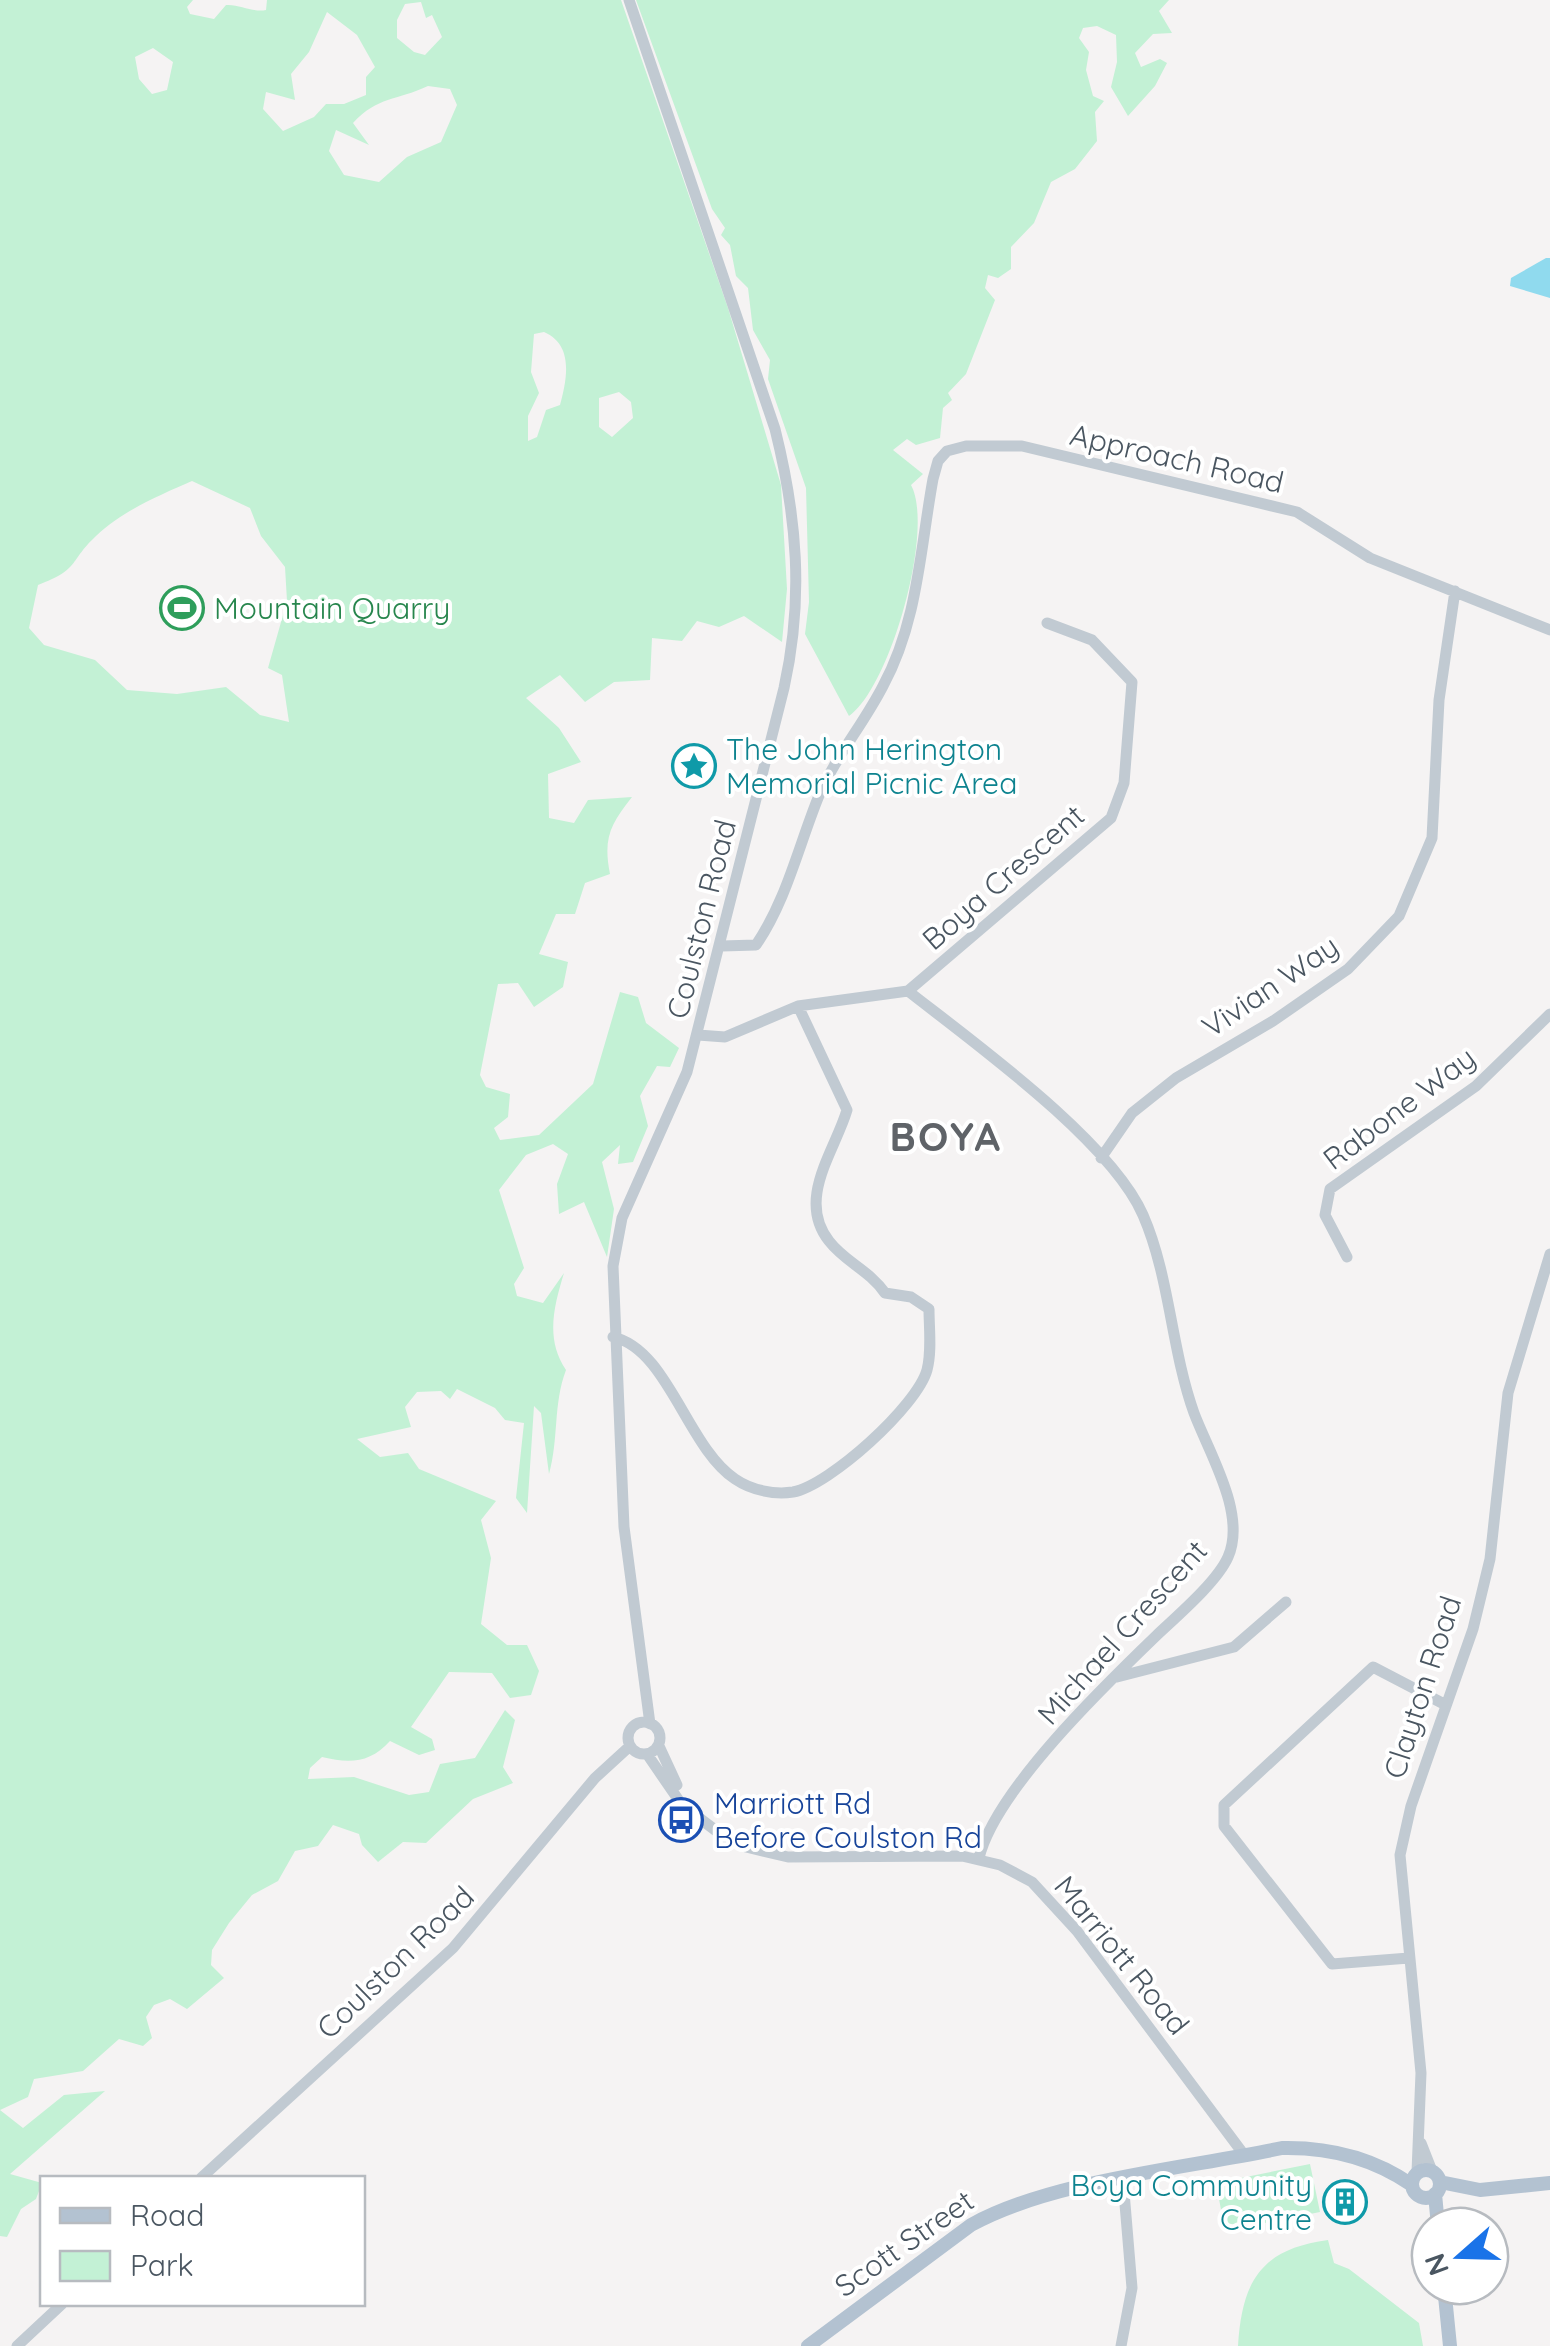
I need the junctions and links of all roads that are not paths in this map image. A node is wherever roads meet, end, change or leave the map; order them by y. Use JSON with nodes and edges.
{"nodes":[{"id":1,"x":630,"y":0,"type":"edge"},
{"id":2,"x":1455,"y":591,"type":"junction"},
{"id":3,"x":1047,"y":623,"type":"dead end"},
{"id":4,"x":1550,"y":630,"type":"edge"},
{"id":5,"x":722,"y":946,"type":"junction"},
{"id":6,"x":908,"y":991,"type":"junction"},
{"id":7,"x":798,"y":1006,"type":"junction"},
{"id":8,"x":1550,"y":1014,"type":"edge"},
{"id":9,"x":698,"y":1035,"type":"junction"},
{"id":10,"x":1101,"y":1158,"type":"junction"},
{"id":11,"x":1550,"y":1254,"type":"edge"},
{"id":12,"x":1348,"y":1256,"type":"dead end"},
{"id":13,"x":613,"y":1337,"type":"junction"},
{"id":14,"x":1286,"y":1602,"type":"dead end"},
{"id":15,"x":1112,"y":1678,"type":"junction"},
{"id":16,"x":1444,"y":1704,"type":"junction"},
{"id":17,"x":643,"y":1724,"type":"junction"},
{"id":18,"x":659,"y":1746,"type":"junction"},
{"id":19,"x":638,"y":1751,"type":"junction"},
{"id":20,"x":691,"y":1810,"type":"junction"},
{"id":21,"x":979,"y":1858,"type":"junction"},
{"id":22,"x":1409,"y":1958,"type":"junction"},
{"id":23,"x":1245,"y":2156,"type":"junction"},
{"id":24,"x":202,"y":2176,"type":"edge"},
{"id":25,"x":1122,"y":2180,"type":"junction"},
{"id":26,"x":1550,"y":2182,"type":"edge"},
{"id":27,"x":1427,"y":2183,"type":"junction"},
{"id":28,"x":1433,"y":2206,"type":"edge"},
{"id":29,"x":60,"y":2306,"type":"edge"},
{"id":30,"x":1446,"y":2306,"type":"edge"},
{"id":31,"x":16,"y":2346,"type":"edge"},
{"id":32,"x":808,"y":2346,"type":"edge"},
{"id":33,"x":1121,"y":2346,"type":"edge"},
{"id":34,"x":1450,"y":2346,"type":"edge"}],
"edges":[{"from":1,"to":5,"type":"street","name":"Coulston Road"},
{"from":2,"to":4,"type":"street","name":"Approach Road"},
{"from":2,"to":5,"type":"street","name":"Approach Road"},
{"from":2,"to":10,"type":"street","name":"Vivian Way"},
{"from":3,"to":6,"type":"street","name":"Boya Crescent"},
{"from":5,"to":9,"type":"street","name":"Coulston Road"},
{"from":6,"to":7,"type":"street"},
{"from":6,"to":10,"type":"street","name":"Michael Crescent"},
{"from":7,"to":9,"type":"street"},
{"from":7,"to":13,"type":"street"},
{"from":8,"to":12,"type":"street","name":"Rabone Way"},
{"from":9,"to":13,"type":"street","name":"Coulston Road"},
{"from":10,"to":15,"type":"street","name":"Michael Crescent"},
{"from":11,"to":16,"type":"street","name":"Clayton Road"},
{"from":13,"to":17,"type":"street","name":"Coulston Road"},
{"from":14,"to":15,"type":"street"},
{"from":15,"to":21,"type":"street","name":"Michael Crescent"},
{"from":16,"to":22,"type":"street","name":"Clayton Road"},
{"from":16,"to":22,"type":"street"},
{"from":17,"to":18,"type":"street","name":"Marriott Road"},
{"from":17,"to":19,"type":"street","name":"Coulston Road"},
{"from":18,"to":19,"type":"street","name":"Coulston Road"},
{"from":18,"to":20,"type":"street","name":"Marriott Road"},
{"from":19,"to":20,"type":"street","name":"Marriott Road"},
{"from":19,"to":24,"type":"street","name":"Coulston Road"},
{"from":20,"to":21,"type":"street","name":"Marriott Road"},
{"from":21,"to":23,"type":"street","name":"Marriott Road"},
{"from":22,"to":27,"type":"street","name":"Clayton Road"},
{"from":23,"to":25,"type":"main road","name":"Scott Street"},
{"from":23,"to":27,"type":"main road","name":"Scott Street"},
{"from":25,"to":32,"type":"main road","name":"Scott Street"},
{"from":25,"to":33,"type":"street"},
{"from":26,"to":27,"type":"main road","name":"Scott Street"},
{"from":27,"to":28,"type":"main road","name":"Clayton Road"},
{"from":29,"to":31,"type":"street"},
{"from":30,"to":34,"type":"main road"}]}
